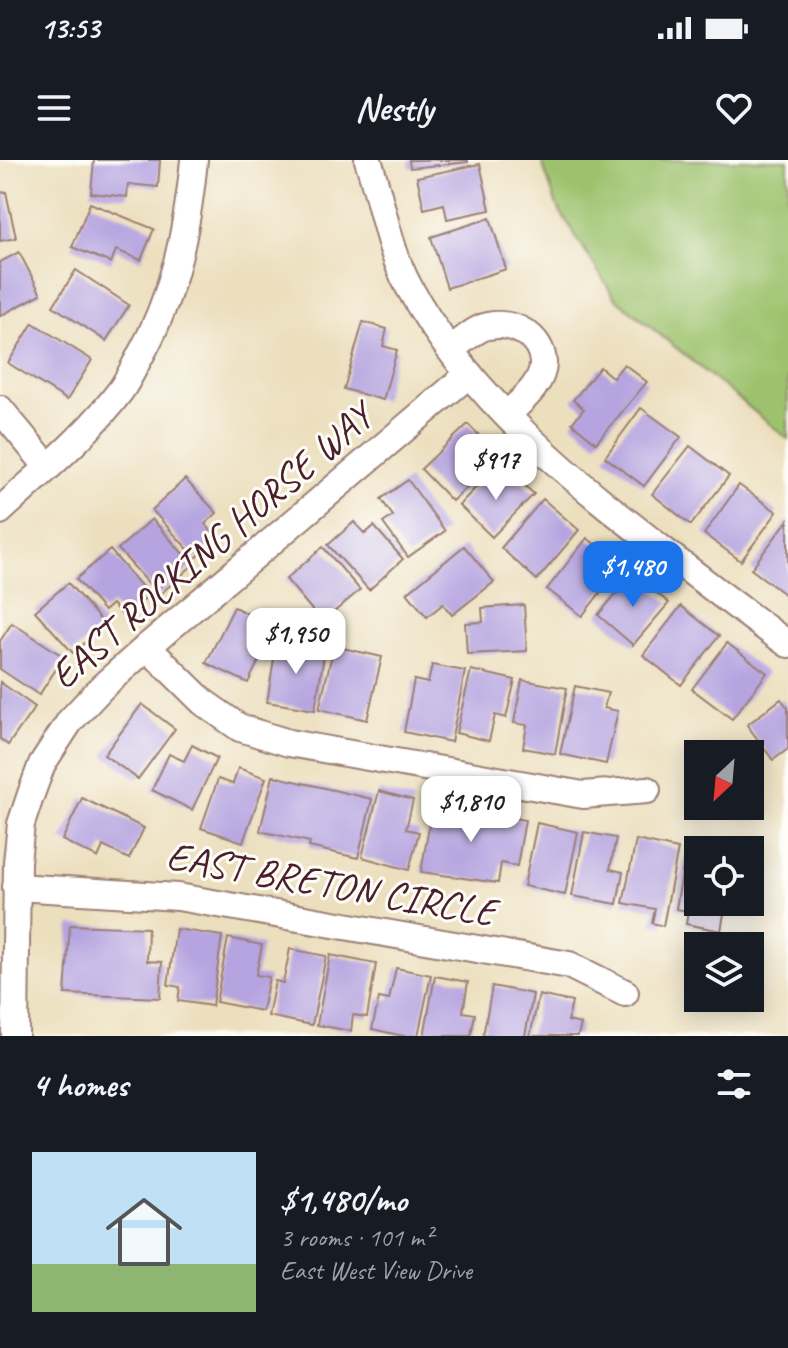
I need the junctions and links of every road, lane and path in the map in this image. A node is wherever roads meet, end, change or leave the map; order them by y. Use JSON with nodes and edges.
{"nodes":[{"id":1,"x":194,"y":160,"type":"edge"},
{"id":2,"x":368,"y":160,"type":"edge"},
{"id":3,"x":451,"y":349,"type":"junction"},
{"id":4,"x":469,"y":374,"type":"junction"},
{"id":5,"x":0,"y":409,"type":"edge"},
{"id":6,"x":508,"y":414,"type":"junction"},
{"id":7,"x":48,"y":467,"type":"junction"},
{"id":8,"x":0,"y":511,"type":"edge"},
{"id":9,"x":788,"y":644,"type":"edge"},
{"id":10,"x":147,"y":647,"type":"junction"},
{"id":11,"x":647,"y":790,"type":"dead end"},
{"id":12,"x":16,"y":887,"type":"junction"},
{"id":13,"x":625,"y":993,"type":"dead end"},
{"id":14,"x":15,"y":1036,"type":"edge"}],
"edges":[{"from":1,"to":7,"type":"street"},
{"from":2,"to":3,"type":"street"},
{"from":3,"to":4,"type":"street"},
{"from":3,"to":6,"type":"street"},
{"from":4,"to":6,"type":"street"},
{"from":4,"to":10,"type":"street","name":"EAST ROCKING HORSE WAY"},
{"from":5,"to":7,"type":"street"},
{"from":6,"to":9,"type":"street"},
{"from":7,"to":8,"type":"street"},
{"from":10,"to":11,"type":"street"},
{"from":10,"to":12,"type":"street","name":"EAST ROCKING HORSE WAY"},
{"from":12,"to":13,"type":"street","name":"EAST BRETON CIRCLE"},
{"from":12,"to":14,"type":"street","name":"EAST ROCKING HORSE WAY"}]}
